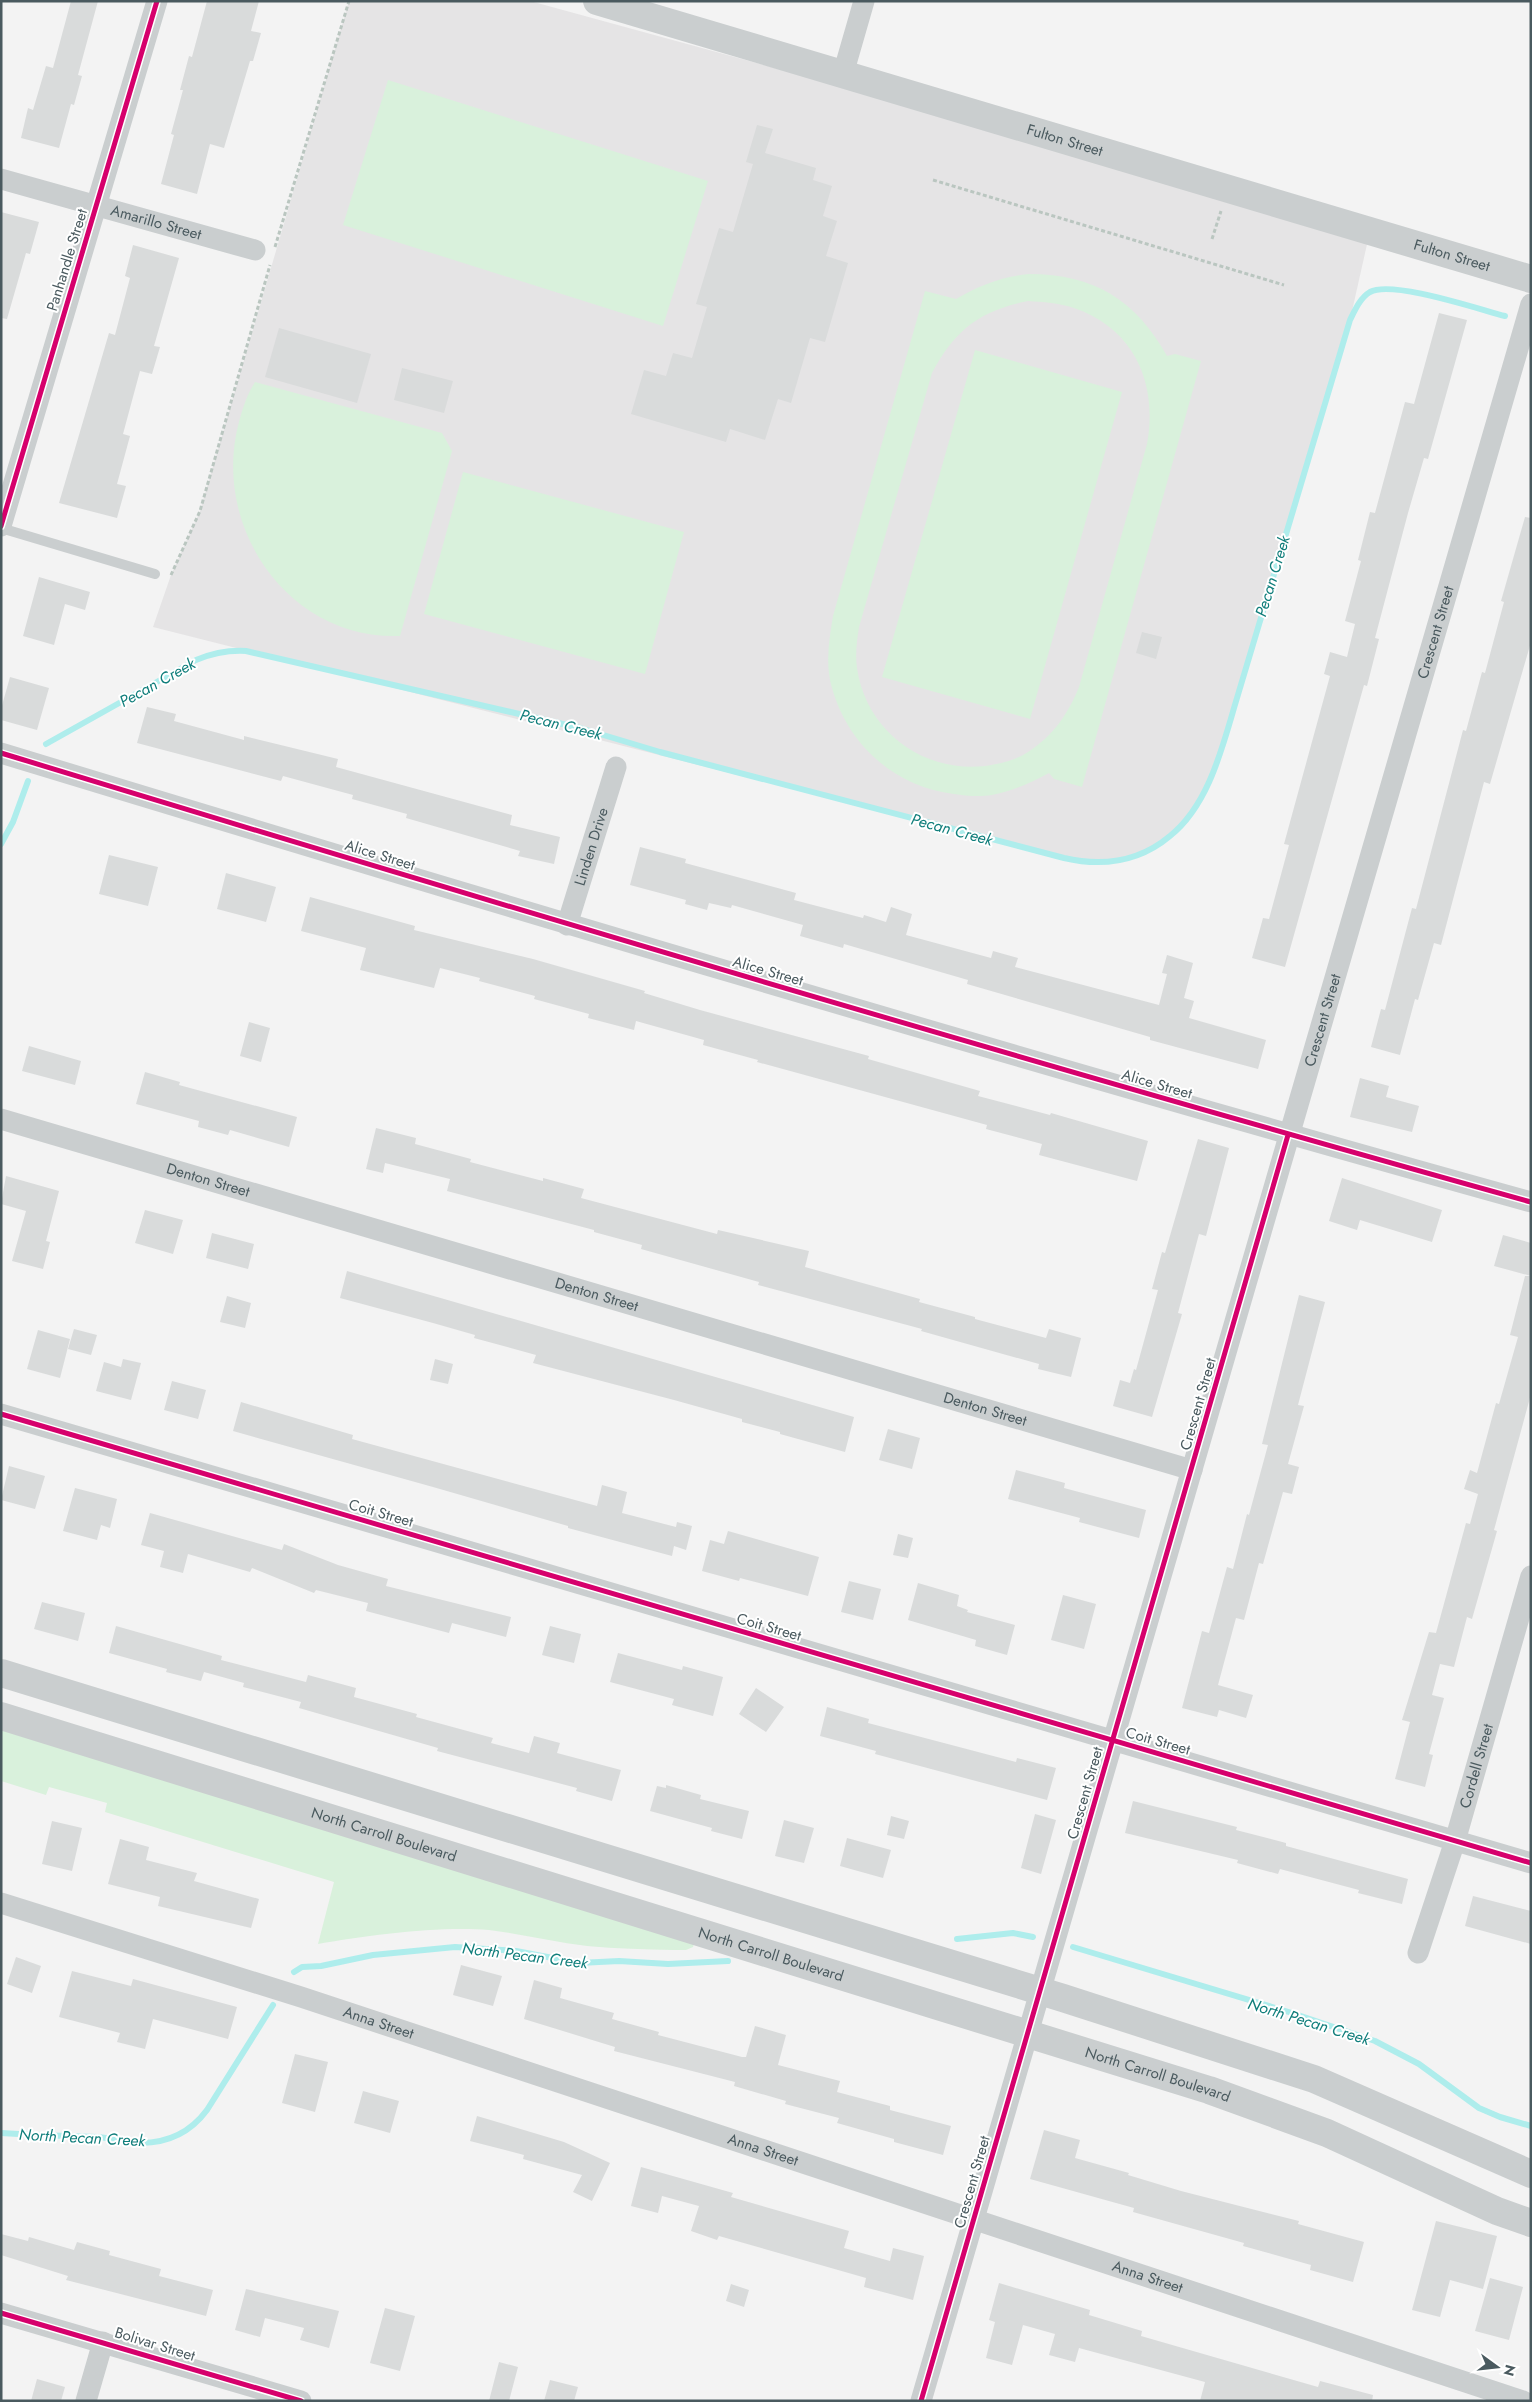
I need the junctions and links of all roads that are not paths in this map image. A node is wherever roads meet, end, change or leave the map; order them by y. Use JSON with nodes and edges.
{"nodes":[{"id":1,"x":157,"y":1,"type":"edge"},
{"id":2,"x":597,"y":1,"type":"edge"},
{"id":3,"x":864,"y":1,"type":"edge"},
{"id":4,"x":843,"y":74,"type":"junction"},
{"id":5,"x":1,"y":179,"type":"edge"},
{"id":6,"x":96,"y":207,"type":"junction"},
{"id":7,"x":254,"y":250,"type":"dead end"},
{"id":8,"x":1531,"y":279,"type":"edge"},
{"id":9,"x":1531,"y":304,"type":"edge"},
{"id":10,"x":1,"y":527,"type":"edge"},
{"id":11,"x":155,"y":574,"type":"road end"},
{"id":12,"x":1,"y":754,"type":"edge"},
{"id":13,"x":616,"y":767,"type":"dead end"},
{"id":14,"x":567,"y":925,"type":"junction"},
{"id":15,"x":1,"y":1119,"type":"edge"},
{"id":16,"x":1288,"y":1135,"type":"junction"},
{"id":17,"x":1531,"y":1202,"type":"edge"},
{"id":18,"x":1,"y":1414,"type":"edge"},
{"id":19,"x":1192,"y":1470,"type":"junction"},
{"id":20,"x":1531,"y":1576,"type":"edge"},
{"id":21,"x":1,"y":1673,"type":"edge"},
{"id":22,"x":1,"y":1716,"type":"edge"},
{"id":23,"x":1113,"y":1741,"type":"junction"},
{"id":24,"x":1455,"y":1841,"type":"junction"},
{"id":25,"x":1531,"y":1863,"type":"edge"},
{"id":26,"x":1,"y":1903,"type":"edge"},
{"id":27,"x":1418,"y":1953,"type":"dead end"},
{"id":28,"x":1040,"y":1991,"type":"junction"},
{"id":29,"x":1028,"y":2035,"type":"junction"},
{"id":30,"x":1531,"y":2174,"type":"edge"},
{"id":31,"x":974,"y":2219,"type":"junction"},
{"id":32,"x":1531,"y":2223,"type":"edge"},
{"id":33,"x":1,"y":2313,"type":"edge"},
{"id":34,"x":103,"y":2342,"type":"junction"},
{"id":35,"x":86,"y":2401,"type":"edge"},
{"id":36,"x":301,"y":2401,"type":"edge"},
{"id":37,"x":921,"y":2401,"type":"edge"},
{"id":38,"x":1523,"y":2401,"type":"edge"}],
"edges":[{"from":1,"to":6,"type":"street","name":"Panhandle Street"},
{"from":2,"to":4,"type":"main road","name":"Fulton Street"},
{"from":3,"to":4,"type":"street"},
{"from":4,"to":8,"type":"main road","name":"Fulton Street"},
{"from":5,"to":6,"type":"street","name":"Amarillo Street"},
{"from":6,"to":7,"type":"street","name":"Amarillo Street"},
{"from":6,"to":10,"type":"street","name":"Panhandle Street"},
{"from":9,"to":16,"type":"street","name":"Crescent Street"},
{"from":10,"to":11,"type":"lane"},
{"from":12,"to":14,"type":"street","name":"Alice Street"},
{"from":13,"to":14,"type":"street","name":"Linden Drive"},
{"from":14,"to":16,"type":"street","name":"Alice Street"},
{"from":15,"to":19,"type":"street","name":"Denton Street"},
{"from":16,"to":17,"type":"street","name":"Alice Street"},
{"from":16,"to":19,"type":"street","name":"Crescent Street"},
{"from":18,"to":23,"type":"street","name":"Coit Street"},
{"from":19,"to":23,"type":"street","name":"Crescent Street"},
{"from":20,"to":24,"type":"street","name":"Cordell Street"},
{"from":21,"to":28,"type":"main road"},
{"from":22,"to":29,"type":"main road","name":"North Carroll Boulevard"},
{"from":23,"to":24,"type":"street","name":"Coit Street"},
{"from":23,"to":28,"type":"street","name":"Crescent Street"},
{"from":24,"to":25,"type":"street","name":"Coit Street"},
{"from":24,"to":27,"type":"street","name":"Cordell Street"},
{"from":26,"to":31,"type":"street","name":"Anna Street"},
{"from":28,"to":29,"type":"street","name":"Crescent Street"},
{"from":28,"to":30,"type":"main road"},
{"from":29,"to":31,"type":"street","name":"Crescent Street"},
{"from":29,"to":32,"type":"main road","name":"North Carroll Boulevard"},
{"from":31,"to":37,"type":"street","name":"Crescent Street"},
{"from":31,"to":38,"type":"street","name":"Anna Street"},
{"from":33,"to":34,"type":"street","name":"Bolivar Street"},
{"from":34,"to":35,"type":"street"},
{"from":34,"to":36,"type":"street","name":"Bolivar Street"}]}
